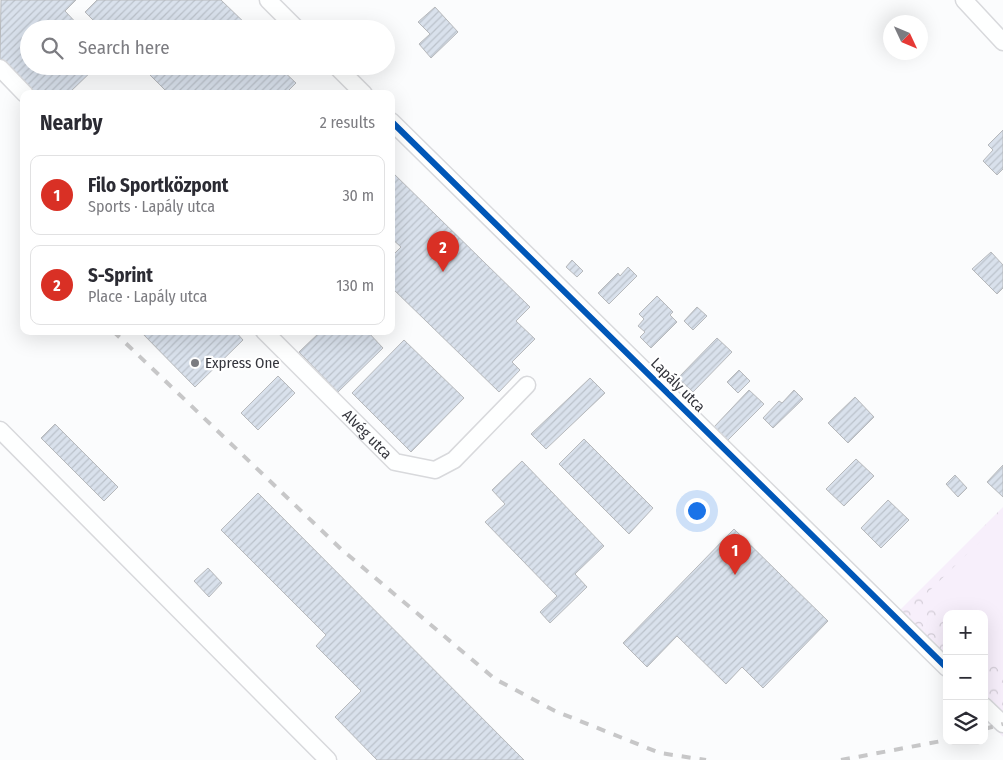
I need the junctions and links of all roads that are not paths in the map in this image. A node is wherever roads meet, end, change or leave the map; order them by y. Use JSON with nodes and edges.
{"nodes":[{"id":1,"x":268,"y":0,"type":"edge"},
{"id":2,"x":964,"y":0,"type":"edge"},
{"id":3,"x":289,"y":20,"type":"edge"},
{"id":4,"x":1003,"y":42,"type":"edge"},
{"id":5,"x":0,"y":68,"type":"edge"},
{"id":6,"x":345,"y":75,"type":"edge"},
{"id":7,"x":21,"y":90,"type":"edge"},
{"id":8,"x":360,"y":90,"type":"edge"},
{"id":9,"x":395,"y":125,"type":"edge"},
{"id":10,"x":268,"y":335,"type":"edge"},
{"id":11,"x":527,"y":385,"type":"dead end"},
{"id":12,"x":0,"y":430,"type":"edge"},
{"id":13,"x":943,"y":664,"type":"edge"},
{"id":14,"x":988,"y":710,"type":"edge"},
{"id":15,"x":1003,"y":724,"type":"edge"},
{"id":16,"x":328,"y":760,"type":"edge"}],
"edges":[{"from":1,"to":3,"type":"street"},
{"from":2,"to":4,"type":"street"},
{"from":5,"to":7,"type":"street"},
{"from":6,"to":8,"type":"street"},
{"from":9,"to":13,"type":"street","name":"Lapály utca"},
{"from":10,"to":11,"type":"street","name":"Alvég utca"},
{"from":12,"to":16,"type":"street"},
{"from":14,"to":15,"type":"street"}]}
